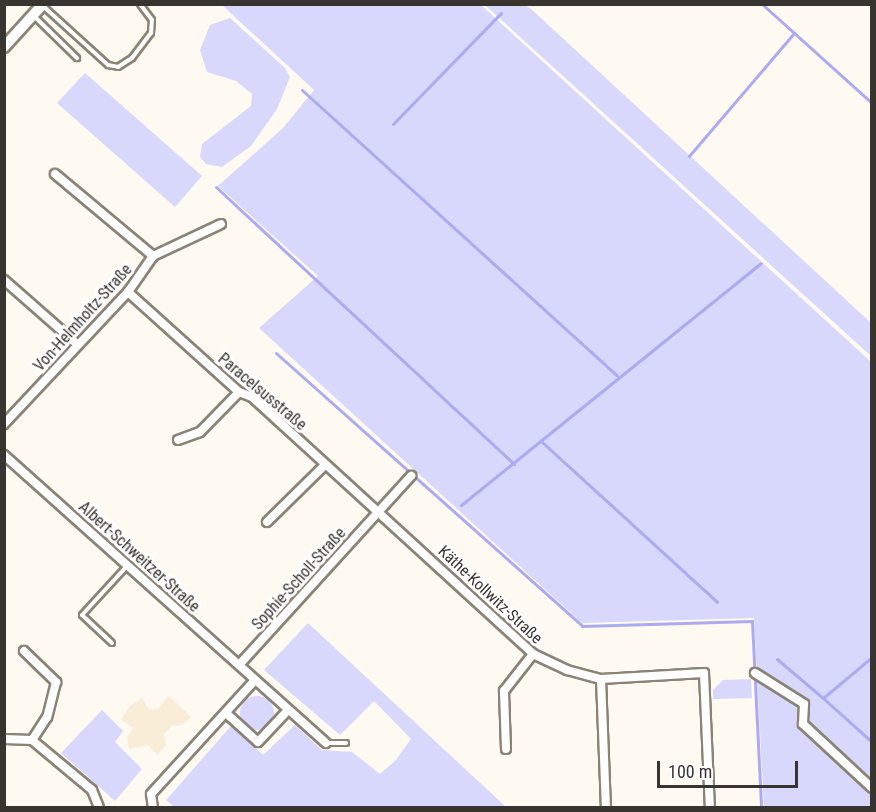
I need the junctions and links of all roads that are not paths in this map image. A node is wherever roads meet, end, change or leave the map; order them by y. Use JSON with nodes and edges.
{"nodes":[{"id":1,"x":140,"y":4,"type":"edge"},
{"id":2,"x":43,"y":5,"type":"edge"},
{"id":3,"x":33,"y":15,"type":"junction"},
{"id":4,"x":4,"y":47,"type":"edge"},
{"id":5,"x":77,"y":58,"type":"dead end"},
{"id":6,"x":55,"y":174,"type":"dead end"},
{"id":7,"x":221,"y":224,"type":"dead end"},
{"id":8,"x":153,"y":256,"type":"junction"},
{"id":9,"x":4,"y":280,"type":"edge"},
{"id":10,"x":128,"y":292,"type":"junction"},
{"id":11,"x":78,"y":345,"type":"junction"},
{"id":12,"x":239,"y":392,"type":"junction"},
{"id":13,"x":4,"y":424,"type":"edge"},
{"id":14,"x":178,"y":440,"type":"dead end"},
{"id":15,"x":4,"y":455,"type":"edge"},
{"id":16,"x":325,"y":465,"type":"junction"},
{"id":17,"x":411,"y":476,"type":"dead end"},
{"id":18,"x":379,"y":511,"type":"junction"},
{"id":19,"x":267,"y":522,"type":"dead end"},
{"id":20,"x":128,"y":565,"type":"junction"},
{"id":21,"x":112,"y":643,"type":"dead end"},
{"id":22,"x":24,"y":651,"type":"dead end"},
{"id":23,"x":533,"y":654,"type":"junction"},
{"id":24,"x":239,"y":665,"type":"junction"},
{"id":25,"x":755,"y":673,"type":"dead end"},
{"id":26,"x":601,"y":679,"type":"junction"},
{"id":27,"x":255,"y":680,"type":"junction"},
{"id":28,"x":288,"y":710,"type":"junction"},
{"id":29,"x":226,"y":713,"type":"junction"},
{"id":30,"x":4,"y":739,"type":"edge"},
{"id":31,"x":32,"y":740,"type":"junction"},
{"id":32,"x":326,"y":743,"type":"joint"},
{"id":33,"x":346,"y":743,"type":"dead end"},
{"id":34,"x":507,"y":749,"type":"dead end"},
{"id":35,"x":872,"y":788,"type":"edge"},
{"id":36,"x":99,"y":807,"type":"edge"},
{"id":37,"x":104,"y":807,"type":"edge"},
{"id":38,"x":153,"y":807,"type":"edge"},
{"id":39,"x":606,"y":807,"type":"edge"},
{"id":40,"x":710,"y":807,"type":"edge"}],
"edges":[{"from":1,"to":2,"type":"lane"},
{"from":2,"to":3,"type":"street"},
{"from":3,"to":4,"type":"street"},
{"from":3,"to":5,"type":"lane"},
{"from":6,"to":8,"type":"street"},
{"from":7,"to":8,"type":"street","name":"Von-Helmholtz-Straße"},
{"from":8,"to":10,"type":"street","name":"Von-Helmholtz-Straße"},
{"from":9,"to":11,"type":"street"},
{"from":10,"to":11,"type":"street","name":"Von-Helmholtz-Straße"},
{"from":10,"to":12,"type":"street","name":"Paracelsusstraße"},
{"from":11,"to":13,"type":"street","name":"Von-Helmholtz-Straße"},
{"from":12,"to":14,"type":"street"},
{"from":12,"to":16,"type":"street","name":"Paracelsusstraße"},
{"from":15,"to":20,"type":"street","name":"Albert-Schweitzer-Straße"},
{"from":16,"to":18,"type":"street","name":"Paracelsusstraße"},
{"from":16,"to":19,"type":"street"},
{"from":17,"to":18,"type":"street","name":"Sophie-Scholl-Straße"},
{"from":18,"to":23,"type":"street","name":"Käthe-Kollwitz-Straße"},
{"from":18,"to":24,"type":"street","name":"Sophie-Scholl-Straße"},
{"from":20,"to":21,"type":"lane"},
{"from":20,"to":24,"type":"street","name":"Albert-Schweitzer-Straße"},
{"from":22,"to":31,"type":"street"},
{"from":23,"to":26,"type":"street","name":"Käthe-Kollwitz-Straße"},
{"from":23,"to":34,"type":"street"},
{"from":24,"to":27,"type":"street","name":"Albert-Schweitzer-Straße"},
{"from":25,"to":35,"type":"street"},
{"from":26,"to":39,"type":"street"},
{"from":26,"to":40,"type":"street","name":"Käthe-Kollwitz-Straße"},
{"from":27,"to":28,"type":"street","name":"Albert-Schweitzer-Straße"},
{"from":27,"to":29,"type":"street"},
{"from":28,"to":29,"type":"street"},
{"from":28,"to":32,"type":"street","name":"Albert-Schweitzer-Straße"},
{"from":29,"to":38,"type":"street"},
{"from":30,"to":31,"type":"street"},
{"from":31,"to":36,"type":"street"},
{"from":32,"to":33,"type":"lane"},
{"from":36,"to":37,"type":"street"}]}
